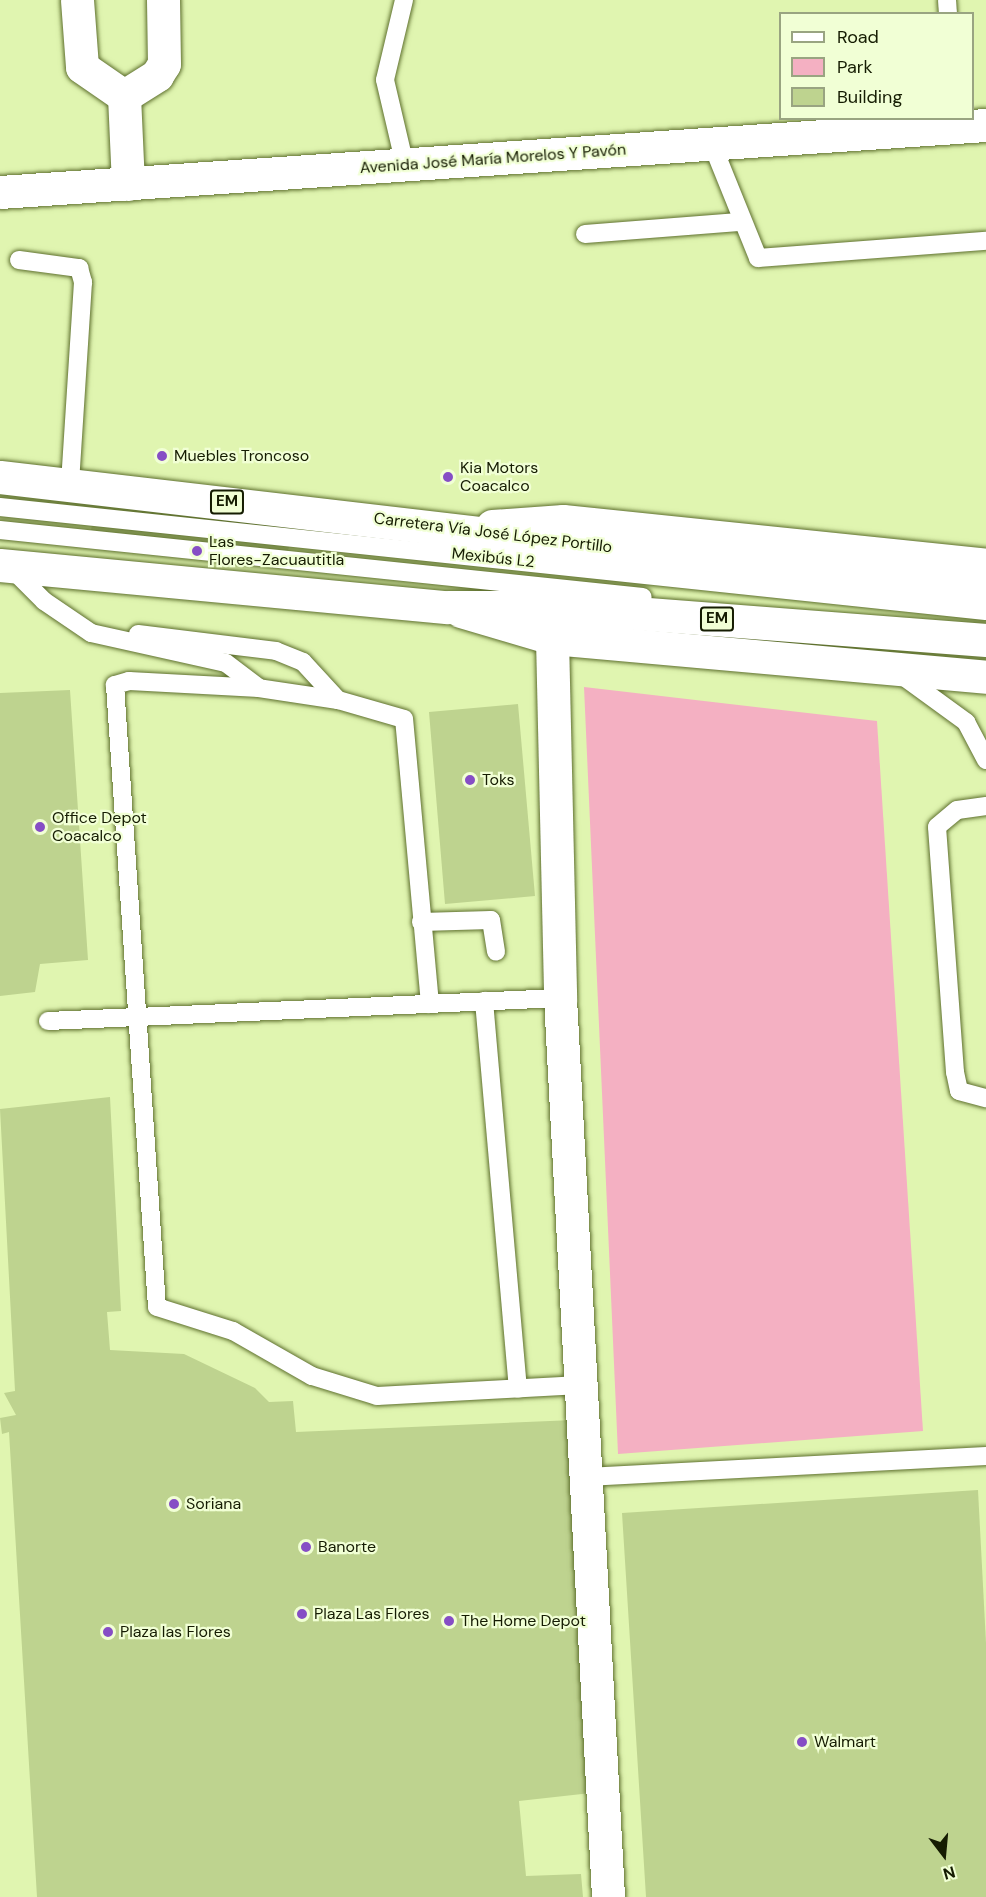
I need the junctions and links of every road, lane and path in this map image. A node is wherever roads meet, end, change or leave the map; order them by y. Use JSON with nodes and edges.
{"nodes":[{"id":1,"x":77,"y":0,"type":"edge"},
{"id":2,"x":163,"y":0,"type":"edge"},
{"id":3,"x":404,"y":0,"type":"edge"},
{"id":4,"x":124,"y":96,"type":"junction"},
{"id":5,"x":967,"y":124,"type":"edge"},
{"id":6,"x":712,"y":144,"type":"junction"},
{"id":7,"x":405,"y":165,"type":"junction"},
{"id":8,"x":128,"y":184,"type":"junction"},
{"id":9,"x":0,"y":192,"type":"edge"},
{"id":10,"x":739,"y":222,"type":"junction"},
{"id":11,"x":585,"y":234,"type":"dead end"},
{"id":12,"x":986,"y":241,"type":"edge"},
{"id":13,"x":19,"y":260,"type":"dead end"},
{"id":14,"x":0,"y":477,"type":"edge"},
{"id":15,"x":70,"y":483,"type":"junction"},
{"id":16,"x":0,"y":507,"type":"edge"},
{"id":17,"x":454,"y":528,"type":"junction"},
{"id":18,"x":0,"y":530,"type":"edge"},
{"id":19,"x":986,"y":565,"type":"edge"},
{"id":20,"x":4,"y":566,"type":"edge"},
{"id":21,"x":986,"y":592,"type":"edge"},
{"id":22,"x":448,"y":607,"type":"junction"},
{"id":23,"x":986,"y":611,"type":"edge"},
{"id":24,"x":986,"y":628,"type":"edge"},
{"id":25,"x":91,"y":633,"type":"junction"},
{"id":26,"x":552,"y":638,"type":"junction"},
{"id":27,"x":986,"y":640,"type":"edge"},
{"id":28,"x":896,"y":671,"type":"junction"},
{"id":29,"x":986,"y":677,"type":"edge"},
{"id":30,"x":259,"y":688,"type":"junction"},
{"id":31,"x":338,"y":700,"type":"junction"},
{"id":32,"x":986,"y":760,"type":"edge"},
{"id":33,"x":986,"y":806,"type":"edge"},
{"id":34,"x":422,"y":922,"type":"junction"},
{"id":35,"x":496,"y":952,"type":"dead end"},
{"id":36,"x":560,"y":998,"type":"junction"},
{"id":37,"x":484,"y":1001,"type":"junction"},
{"id":38,"x":430,"y":1004,"type":"junction"},
{"id":39,"x":135,"y":1018,"type":"junction"},
{"id":40,"x":48,"y":1022,"type":"dead end"},
{"id":41,"x":986,"y":1098,"type":"edge"},
{"id":42,"x":581,"y":1385,"type":"junction"},
{"id":43,"x":518,"y":1389,"type":"junction"},
{"id":44,"x":986,"y":1456,"type":"edge"},
{"id":45,"x":586,"y":1477,"type":"junction"},
{"id":46,"x":608,"y":1897,"type":"edge"}],
"edges":[{"from":1,"to":4,"type":"main road"},
{"from":2,"to":4,"type":"main road"},
{"from":3,"to":7,"type":"lane"},
{"from":4,"to":8,"type":"main road"},
{"from":5,"to":6,"type":"main road","name":"Avenida José María Morelos Y Pavón"},
{"from":6,"to":7,"type":"main road","name":"Avenida José María Morelos Y Pavón"},
{"from":6,"to":10,"type":"lane"},
{"from":7,"to":8,"type":"main road","name":"Avenida José María Morelos Y Pavón"},
{"from":8,"to":9,"type":"main road","name":"Avenida José María Morelos Y Pavón"},
{"from":10,"to":11,"type":"lane"},
{"from":10,"to":12,"type":"lane"},
{"from":13,"to":15,"type":"lane"},
{"from":14,"to":15,"type":"main road","name":"Carretera Vía José López Portillo","number":"EM"},
{"from":15,"to":17,"type":"main road","name":"Carretera Vía José López Portillo","number":"EM"},
{"from":16,"to":23,"type":"lane","name":"Mexibús L2"},
{"from":17,"to":19,"type":"main road"},
{"from":17,"to":21,"type":"main road","name":"Carretera Vía José López Portillo","number":"EM"},
{"from":18,"to":24,"type":"lane","name":"Mexibús L2"},
{"from":20,"to":22,"type":"main road","number":"EM"},
{"from":20,"to":25,"type":"lane"},
{"from":22,"to":26,"type":"main road"},
{"from":22,"to":27,"type":"main road","number":"EM"},
{"from":25,"to":30,"type":"lane"},
{"from":25,"to":31,"type":"lane"},
{"from":26,"to":28,"type":"main road"},
{"from":26,"to":36,"type":"main road"},
{"from":28,"to":29,"type":"main road"},
{"from":28,"to":32,"type":"lane"},
{"from":30,"to":31,"type":"lane"},
{"from":30,"to":39,"type":"lane"},
{"from":31,"to":34,"type":"lane"},
{"from":33,"to":41,"type":"lane"},
{"from":34,"to":35,"type":"lane"},
{"from":34,"to":38,"type":"lane"},
{"from":36,"to":37,"type":"lane"},
{"from":36,"to":42,"type":"main road"},
{"from":37,"to":38,"type":"lane"},
{"from":37,"to":43,"type":"lane"},
{"from":38,"to":39,"type":"lane"},
{"from":39,"to":40,"type":"lane"},
{"from":39,"to":43,"type":"lane"},
{"from":42,"to":43,"type":"lane"},
{"from":42,"to":45,"type":"main road"},
{"from":44,"to":45,"type":"lane"},
{"from":45,"to":46,"type":"main road"}]}
